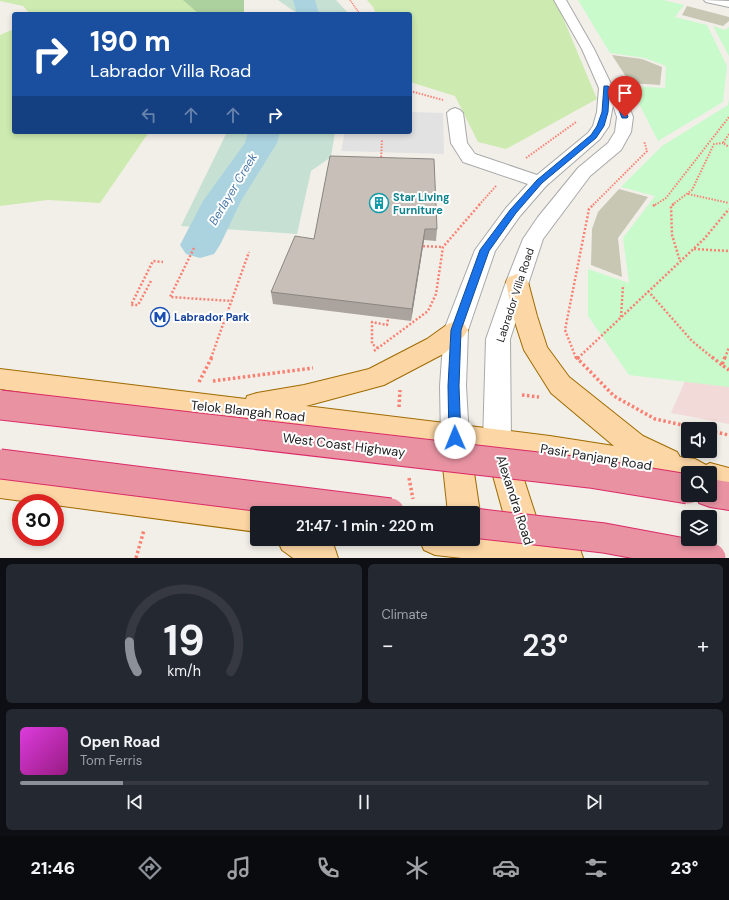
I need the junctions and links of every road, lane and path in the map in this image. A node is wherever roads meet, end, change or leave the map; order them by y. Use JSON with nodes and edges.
{"nodes":[{"id":1,"x":350,"y":0,"type":"edge"},
{"id":2,"x":560,"y":0,"type":"edge"},
{"id":3,"x":710,"y":0,"type":"edge"},
{"id":4,"x":729,"y":4,"type":"edge"},
{"id":5,"x":359,"y":12,"type":"edge"},
{"id":6,"x":606,"y":88,"type":"junction"},
{"id":7,"x":412,"y":92,"type":"edge"},
{"id":8,"x":455,"y":112,"type":"joint"},
{"id":9,"x":729,"y":117,"type":"edge"},
{"id":10,"x":576,"y":122,"type":"dead end"},
{"id":11,"x":729,"y":134,"type":"edge"},
{"id":12,"x":382,"y":140,"type":"dead end"},
{"id":13,"x":644,"y":141,"type":"dead end"},
{"id":14,"x":723,"y":143,"type":"junction"},
{"id":15,"x":729,"y":147,"type":"edge"},
{"id":16,"x":380,"y":161,"type":"edge"},
{"id":17,"x":508,"y":171,"type":"junction"},
{"id":18,"x":542,"y":180,"type":"junction"},
{"id":19,"x":573,"y":185,"type":"junction"},
{"id":20,"x":688,"y":194,"type":"junction"},
{"id":21,"x":729,"y":203,"type":"edge"},
{"id":22,"x":653,"y":206,"type":"dead end"},
{"id":23,"x":729,"y":209,"type":"edge"},
{"id":24,"x":415,"y":245,"type":"edge"},
{"id":25,"x":443,"y":247,"type":"junction"},
{"id":26,"x":194,"y":248,"type":"dead end"},
{"id":27,"x":693,"y":249,"type":"junction"},
{"id":28,"x":729,"y":251,"type":"edge"},
{"id":29,"x":249,"y":252,"type":"dead end"},
{"id":30,"x":680,"y":261,"type":"junction"},
{"id":31,"x":163,"y":262,"type":"dead end"},
{"id":32,"x":151,"y":280,"type":"dead end"},
{"id":33,"x":517,"y":282,"type":"junction"},
{"id":34,"x":623,"y":286,"type":"dead end"},
{"id":35,"x":648,"y":292,"type":"junction"},
{"id":36,"x":232,"y":301,"type":"junction"},
{"id":37,"x":621,"y":317,"type":"junction"},
{"id":38,"x":388,"y":319,"type":"dead end"},
{"id":39,"x":456,"y":330,"type":"junction"},
{"id":40,"x":729,"y":347,"type":"edge"},
{"id":41,"x":378,"y":348,"type":"junction"},
{"id":42,"x":372,"y":353,"type":"dead end"},
{"id":43,"x":577,"y":359,"type":"junction"},
{"id":44,"x":722,"y":365,"type":"junction"},
{"id":45,"x":314,"y":368,"type":"dead end"},
{"id":46,"x":729,"y":370,"type":"edge"},
{"id":47,"x":0,"y":379,"type":"edge"},
{"id":48,"x":0,"y":404,"type":"edge"},
{"id":49,"x":232,"y":409,"type":"junction"},
{"id":50,"x":681,"y":425,"type":"edge"},
{"id":51,"x":717,"y":432,"type":"edge"},
{"id":52,"x":729,"y":435,"type":"edge"},
{"id":53,"x":455,"y":438,"type":"junction"},
{"id":54,"x":497,"y":442,"type":"junction"},
{"id":55,"x":0,"y":464,"type":"edge"},
{"id":56,"x":681,"y":471,"type":"edge"},
{"id":57,"x":681,"y":478,"type":"edge"},
{"id":58,"x":681,"y":480,"type":"edge"},
{"id":59,"x":717,"y":482,"type":"edge"},
{"id":60,"x":729,"y":482,"type":"edge"},
{"id":61,"x":0,"y":484,"type":"edge"},
{"id":62,"x":717,"y":490,"type":"edge"},
{"id":63,"x":729,"y":496,"type":"edge"},
{"id":64,"x":334,"y":506,"type":"edge"},
{"id":65,"x":464,"y":506,"type":"edge"},
{"id":66,"x":250,"y":516,"type":"edge"},
{"id":67,"x":480,"y":535,"type":"edge"},
{"id":68,"x":480,"y":539,"type":"edge"},
{"id":69,"x":304,"y":546,"type":"edge"},
{"id":70,"x":532,"y":554,"type":"edge"},
{"id":71,"x":322,"y":558,"type":"edge"},
{"id":72,"x":567,"y":558,"type":"edge"},
{"id":73,"x":711,"y":558,"type":"edge"}],
"edges":[{"from":1,"to":5,"type":"path"},
{"from":2,"to":6,"type":"street","name":"Labrador Villa Road"},
{"from":3,"to":4,"type":"street"},
{"from":6,"to":18,"type":"street","name":"Labrador Villa Road"},
{"from":6,"to":19,"type":"street","name":"Labrador Villa Road"},
{"from":7,"to":8,"type":"path"},
{"from":8,"to":17,"type":"street"},
{"from":9,"to":22,"type":"path"},
{"from":10,"to":17,"type":"path"},
{"from":11,"to":14,"type":"path"},
{"from":12,"to":16,"type":"path"},
{"from":13,"to":43,"type":"path"},
{"from":14,"to":15,"type":"path"},
{"from":14,"to":20,"type":"path"},
{"from":17,"to":18,"type":"street"},
{"from":17,"to":25,"type":"path"},
{"from":18,"to":19,"type":"street"},
{"from":18,"to":39,"type":"street","name":"Labrador Villa Road"},
{"from":19,"to":33,"type":"street","name":"Labrador Villa Road"},
{"from":20,"to":21,"type":"path"},
{"from":20,"to":30,"type":"path"},
{"from":23,"to":27,"type":"path"},
{"from":24,"to":25,"type":"path"},
{"from":25,"to":41,"type":"path"},
{"from":26,"to":36,"type":"path"},
{"from":27,"to":28,"type":"path"},
{"from":27,"to":30,"type":"path"},
{"from":29,"to":36,"type":"path"},
{"from":30,"to":35,"type":"path"},
{"from":31,"to":32,"type":"path"},
{"from":33,"to":54,"type":"street","name":"Labrador Villa Road"},
{"from":33,"to":56,"type":"main road"},
{"from":34,"to":37,"type":"path"},
{"from":35,"to":37,"type":"path"},
{"from":35,"to":44,"type":"path"},
{"from":36,"to":45,"type":"path"},
{"from":37,"to":43,"type":"path"},
{"from":38,"to":41,"type":"path"},
{"from":39,"to":49,"type":"main road"},
{"from":39,"to":53,"type":"street","name":"Labrador Villa Road"},
{"from":40,"to":44,"type":"path"},
{"from":41,"to":42,"type":"path"},
{"from":43,"to":50,"type":"path"},
{"from":44,"to":46,"type":"path"},
{"from":47,"to":49,"type":"main road","name":"Telok Blangah Road"},
{"from":48,"to":58,"type":"highway","name":"West Coast Highway","bridge":true},
{"from":49,"to":53,"type":"main road","name":"Telok Blangah Road"},
{"from":51,"to":52,"type":"path"},
{"from":53,"to":54,"type":"main road","name":"Telok Blangah Road"},
{"from":53,"to":65,"type":"main road"},
{"from":54,"to":57,"type":"main road","name":"Pasir Panjang Road"},
{"from":54,"to":70,"type":"main road","name":"Alexandra Road"},
{"from":55,"to":64,"type":"highway","bridge":true},
{"from":59,"to":60,"type":"main road","name":"Pasir Panjang Road"},
{"from":61,"to":66,"type":"main road"},
{"from":62,"to":63,"type":"highway","name":"West Coast Highway"},
{"from":67,"to":73,"type":"highway","bridge":true},
{"from":68,"to":70,"type":"main road"},
{"from":69,"to":71,"type":"main road"},
{"from":70,"to":72,"type":"main road"}]}
